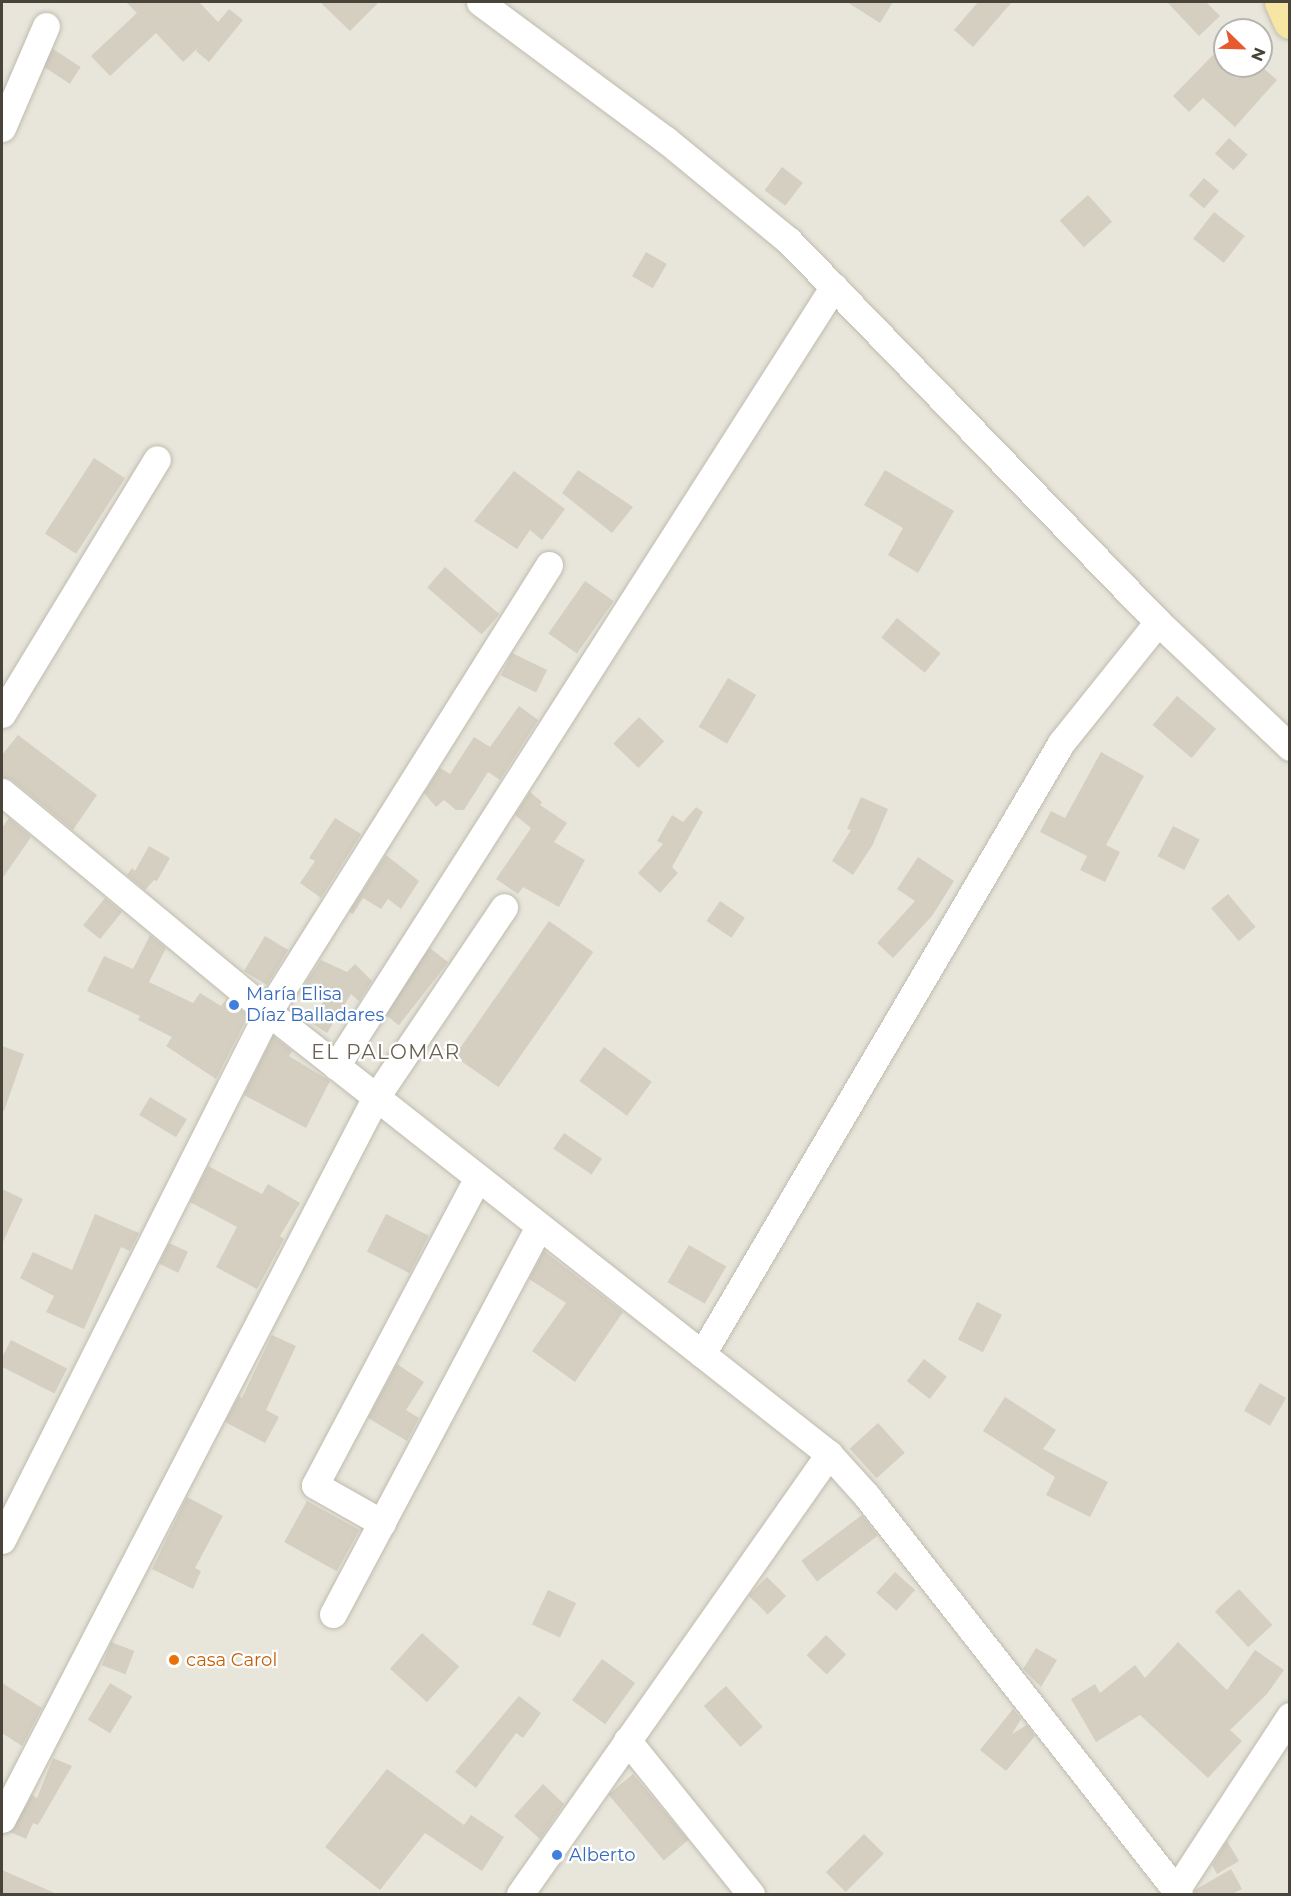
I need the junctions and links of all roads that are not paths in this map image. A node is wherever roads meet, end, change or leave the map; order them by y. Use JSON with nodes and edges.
{"nodes":[{"id":1,"x":480,"y":2,"type":"edge"},
{"id":2,"x":1281,"y":2,"type":"edge"},
{"id":3,"x":1290,"y":22,"type":"edge"},
{"id":4,"x":46,"y":26,"type":"dead end"},
{"id":5,"x":2,"y":128,"type":"edge"},
{"id":6,"x":834,"y":286,"type":"junction"},
{"id":7,"x":157,"y":459,"type":"dead end"},
{"id":8,"x":549,"y":565,"type":"dead end"},
{"id":9,"x":1158,"y":622,"type":"junction"},
{"id":10,"x":2,"y":714,"type":"edge"},
{"id":11,"x":1290,"y":747,"type":"edge"},
{"id":12,"x":4,"y":801,"type":"edge"},
{"id":13,"x":504,"y":907,"type":"dead end"},
{"id":14,"x":268,"y":1012,"type":"junction"},
{"id":15,"x":336,"y":1066,"type":"junction"},
{"id":16,"x":376,"y":1097,"type":"junction"},
{"id":17,"x":478,"y":1177,"type":"junction"},
{"id":18,"x":540,"y":1226,"type":"junction"},
{"id":19,"x":702,"y":1354,"type":"junction"},
{"id":20,"x":829,"y":1454,"type":"junction"},
{"id":21,"x":382,"y":1523,"type":"junction"},
{"id":22,"x":2,"y":1540,"type":"edge"},
{"id":23,"x":333,"y":1614,"type":"dead end"},
{"id":24,"x":1290,"y":1716,"type":"edge"},
{"id":25,"x":627,"y":1740,"type":"junction"},
{"id":26,"x":2,"y":1819,"type":"edge"},
{"id":27,"x":1178,"y":1892,"type":"edge"},
{"id":28,"x":520,"y":1894,"type":"edge"},
{"id":29,"x":751,"y":1894,"type":"edge"}],
"edges":[{"from":1,"to":6,"type":"street"},
{"from":2,"to":3,"type":"main road"},
{"from":4,"to":5,"type":"street"},
{"from":6,"to":9,"type":"street"},
{"from":6,"to":15,"type":"street"},
{"from":7,"to":10,"type":"street"},
{"from":8,"to":14,"type":"street"},
{"from":9,"to":11,"type":"street"},
{"from":9,"to":19,"type":"street"},
{"from":12,"to":14,"type":"street"},
{"from":13,"to":16,"type":"street"},
{"from":14,"to":15,"type":"street"},
{"from":14,"to":22,"type":"street"},
{"from":15,"to":16,"type":"street"},
{"from":16,"to":17,"type":"street"},
{"from":16,"to":26,"type":"street"},
{"from":17,"to":18,"type":"street"},
{"from":17,"to":21,"type":"street"},
{"from":18,"to":19,"type":"street"},
{"from":18,"to":21,"type":"street"},
{"from":19,"to":20,"type":"street"},
{"from":20,"to":25,"type":"street"},
{"from":20,"to":27,"type":"street"},
{"from":21,"to":23,"type":"street"},
{"from":24,"to":27,"type":"street"},
{"from":25,"to":28,"type":"street"},
{"from":25,"to":29,"type":"street"}]}
